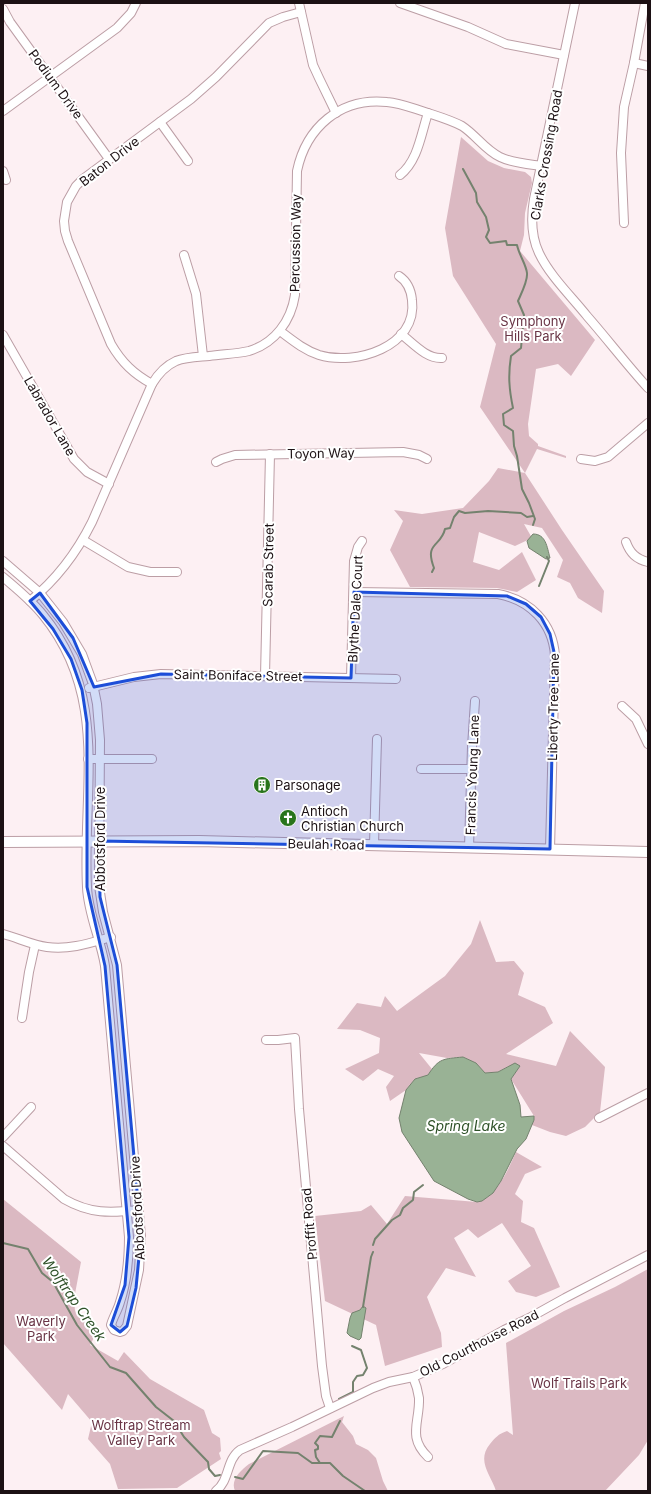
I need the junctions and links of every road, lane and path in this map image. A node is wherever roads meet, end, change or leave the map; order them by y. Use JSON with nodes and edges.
{"nodes":[{"id":1,"x":136,"y":3,"type":"edge"},
{"id":2,"x":299,"y":3,"type":"edge"},
{"id":3,"x":400,"y":3,"type":"edge"},
{"id":4,"x":575,"y":3,"type":"edge"},
{"id":5,"x":645,"y":3,"type":"edge"},
{"id":6,"x":3,"y":9,"type":"edge"},
{"id":7,"x":301,"y":12,"type":"junction"},
{"id":8,"x":564,"y":55,"type":"junction"},
{"id":9,"x":634,"y":63,"type":"junction"},
{"id":10,"x":648,"y":66,"type":"edge"},
{"id":11,"x":50,"y":77,"type":"junction"},
{"id":12,"x":3,"y":111,"type":"edge"},
{"id":13,"x":336,"y":113,"type":"junction"},
{"id":14,"x":428,"y":113,"type":"junction"},
{"id":15,"x":160,"y":122,"type":"junction"},
{"id":16,"x":109,"y":159,"type":"junction"},
{"id":17,"x":188,"y":161,"type":"dead end"},
{"id":18,"x":542,"y":166,"type":"junction"},
{"id":19,"x":3,"y":171,"type":"edge"},
{"id":20,"x":400,"y":175,"type":"dead end"},
{"id":21,"x":6,"y":180,"type":"dead end"},
{"id":22,"x":624,"y":223,"type":"dead end"},
{"id":23,"x":184,"y":255,"type":"dead end"},
{"id":24,"x":399,"y":276,"type":"dead end"},
{"id":25,"x":280,"y":331,"type":"junction"},
{"id":26,"x":401,"y":334,"type":"junction"},
{"id":27,"x":3,"y":335,"type":"edge"},
{"id":28,"x":203,"y":356,"type":"junction"},
{"id":29,"x":442,"y":358,"type":"dead end"},
{"id":30,"x":152,"y":384,"type":"junction"},
{"id":31,"x":648,"y":388,"type":"edge"},
{"id":32,"x":648,"y":423,"type":"edge"},
{"id":33,"x":270,"y":454,"type":"junction"},
{"id":34,"x":427,"y":459,"type":"dead end"},
{"id":35,"x":581,"y":459,"type":"dead end"},
{"id":36,"x":216,"y":462,"type":"dead end"},
{"id":37,"x":109,"y":484,"type":"junction"},
{"id":38,"x":83,"y":540,"type":"junction"},
{"id":39,"x":362,"y":541,"type":"dead end"},
{"id":40,"x":626,"y":542,"type":"dead end"},
{"id":41,"x":3,"y":561,"type":"edge"},
{"id":42,"x":648,"y":562,"type":"edge"},
{"id":43,"x":177,"y":572,"type":"dead end"},
{"id":44,"x":3,"y":577,"type":"edge"},
{"id":45,"x":354,"y":592,"type":"junction"},
{"id":46,"x":40,"y":593,"type":"junction"},
{"id":47,"x":30,"y":601,"type":"junction"},
{"id":48,"x":265,"y":676,"type":"junction"},
{"id":49,"x":352,"y":678,"type":"junction"},
{"id":50,"x":396,"y":679,"type":"dead end"},
{"id":51,"x":93,"y":687,"type":"junction"},
{"id":52,"x":82,"y":690,"type":"junction"},
{"id":53,"x":475,"y":701,"type":"dead end"},
{"id":54,"x":622,"y":706,"type":"dead end"},
{"id":55,"x":377,"y":739,"type":"dead end"},
{"id":56,"x":648,"y":744,"type":"edge"},
{"id":57,"x":100,"y":758,"type":"junction"},
{"id":58,"x":88,"y":759,"type":"junction"},
{"id":59,"x":152,"y":759,"type":"dead end"},
{"id":60,"x":421,"y":769,"type":"dead end"},
{"id":61,"x":471,"y":769,"type":"junction"},
{"id":62,"x":99,"y":841,"type":"junction"},
{"id":63,"x":3,"y":842,"type":"edge"},
{"id":64,"x":87,"y":842,"type":"junction"},
{"id":65,"x":374,"y":845,"type":"junction"},
{"id":66,"x":469,"y":848,"type":"junction"},
{"id":67,"x":550,"y":849,"type":"junction"},
{"id":68,"x":648,"y":852,"type":"edge"},
{"id":69,"x":3,"y":934,"type":"edge"},
{"id":70,"x":111,"y":937,"type":"junction"},
{"id":71,"x":99,"y":941,"type":"junction"},
{"id":72,"x":36,"y":945,"type":"junction"},
{"id":73,"x":22,"y":1018,"type":"dead end"},
{"id":74,"x":266,"y":1040,"type":"dead end"},
{"id":75,"x":648,"y":1093,"type":"edge"},
{"id":76,"x":30,"y":1106,"type":"dead end"},
{"id":77,"x":599,"y":1118,"type":"dead end"},
{"id":78,"x":3,"y":1137,"type":"edge"},
{"id":79,"x":3,"y":1146,"type":"edge"},
{"id":80,"x":139,"y":1210,"type":"junction"},
{"id":81,"x":128,"y":1211,"type":"junction"},
{"id":82,"x":648,"y":1254,"type":"edge"},
{"id":83,"x":414,"y":1377,"type":"junction"},
{"id":84,"x":330,"y":1408,"type":"junction"},
{"id":85,"x":428,"y":1457,"type":"dead end"},
{"id":86,"x":222,"y":1489,"type":"edge"}],
"edges":[{"from":1,"to":11,"type":"street"},
{"from":2,"to":7,"type":"street"},
{"from":3,"to":8,"type":"street"},
{"from":4,"to":8,"type":"street","name":"Clarks Crossing Road"},
{"from":5,"to":9,"type":"street"},
{"from":6,"to":11,"type":"street","name":"Podium Drive"},
{"from":7,"to":13,"type":"street"},
{"from":7,"to":15,"type":"street","name":"Baton Drive"},
{"from":8,"to":18,"type":"street","name":"Clarks Crossing Road"},
{"from":9,"to":10,"type":"street"},
{"from":9,"to":22,"type":"street"},
{"from":11,"to":12,"type":"street"},
{"from":11,"to":16,"type":"street","name":"Podium Drive"},
{"from":13,"to":14,"type":"street","name":"Percussion Way"},
{"from":13,"to":25,"type":"street","name":"Percussion Way"},
{"from":14,"to":18,"type":"street","name":"Percussion Way"},
{"from":14,"to":20,"type":"street"},
{"from":15,"to":16,"type":"street","name":"Baton Drive"},
{"from":15,"to":17,"type":"street"},
{"from":16,"to":30,"type":"street","name":"Baton Drive"},
{"from":18,"to":31,"type":"street","name":"Clarks Crossing Road"},
{"from":19,"to":21,"type":"street"},
{"from":23,"to":28,"type":"street"},
{"from":24,"to":26,"type":"street"},
{"from":25,"to":26,"type":"street"},
{"from":25,"to":28,"type":"street","name":"Percussion Way"},
{"from":26,"to":29,"type":"street"},
{"from":27,"to":37,"type":"street","name":"Labrador Lane"},
{"from":28,"to":30,"type":"street","name":"Percussion Way"},
{"from":30,"to":37,"type":"street","name":"Percussion Way"},
{"from":32,"to":35,"type":"street"},
{"from":33,"to":34,"type":"street","name":"Toyon Way"},
{"from":33,"to":36,"type":"street","name":"Toyon Way"},
{"from":33,"to":48,"type":"street","name":"Scarab Street"},
{"from":37,"to":38,"type":"street","name":"Percussion Way"},
{"from":38,"to":43,"type":"street"},
{"from":38,"to":46,"type":"street","name":"Percussion Way"},
{"from":39,"to":45,"type":"street","name":"Blythe Dale Court"},
{"from":40,"to":42,"type":"street"},
{"from":41,"to":46,"type":"street","name":"Abbotsford Drive"},
{"from":44,"to":47,"type":"street","name":"Abbotsford Drive"},
{"from":45,"to":49,"type":"street","name":"Blythe Dale Court"},
{"from":45,"to":67,"type":"street","name":"Liberty Tree Lane"},
{"from":46,"to":47,"type":"street","name":"Percussion Way"},
{"from":46,"to":51,"type":"street","name":"Abbotsford Drive"},
{"from":47,"to":52,"type":"street","name":"Abbotsford Drive"},
{"from":48,"to":49,"type":"street","name":"Saint Boniface Street"},
{"from":48,"to":51,"type":"street","name":"Saint Boniface Street"},
{"from":49,"to":50,"type":"street","name":"Saint Boniface Street"},
{"from":51,"to":52,"type":"street","name":"Saint Boniface Street"},
{"from":51,"to":57,"type":"street","name":"Abbotsford Drive"},
{"from":52,"to":58,"type":"street","name":"Abbotsford Drive"},
{"from":53,"to":61,"type":"street","name":"Francis Young Lane"},
{"from":54,"to":56,"type":"street"},
{"from":55,"to":65,"type":"street"},
{"from":57,"to":58,"type":"street"},
{"from":57,"to":59,"type":"street"},
{"from":57,"to":62,"type":"street","name":"Abbotsford Drive"},
{"from":58,"to":64,"type":"street","name":"Abbotsford Drive"},
{"from":60,"to":61,"type":"street"},
{"from":61,"to":66,"type":"street","name":"Francis Young Lane"},
{"from":62,"to":64,"type":"main road","name":"Beulah Road"},
{"from":62,"to":65,"type":"main road","name":"Beulah Road"},
{"from":62,"to":70,"type":"street","name":"Abbotsford Drive"},
{"from":63,"to":64,"type":"main road","name":"Beulah Road"},
{"from":64,"to":71,"type":"street","name":"Abbotsford Drive"},
{"from":65,"to":66,"type":"main road","name":"Beulah Road"},
{"from":66,"to":67,"type":"main road","name":"Beulah Road"},
{"from":67,"to":68,"type":"main road","name":"Beulah Road"},
{"from":69,"to":72,"type":"street"},
{"from":70,"to":71,"type":"street"},
{"from":70,"to":80,"type":"street","name":"Abbotsford Drive"},
{"from":71,"to":72,"type":"street"},
{"from":71,"to":81,"type":"street","name":"Abbotsford Drive"},
{"from":72,"to":73,"type":"street"},
{"from":74,"to":84,"type":"street","name":"Proffit Road"},
{"from":75,"to":77,"type":"street"},
{"from":76,"to":78,"type":"street"},
{"from":79,"to":81,"type":"street"},
{"from":80,"to":81,"type":"street"},
{"from":80,"to":81,"type":"street","name":"Abbotsford Drive"},
{"from":82,"to":83,"type":"street","name":"Old Courthouse Road"},
{"from":83,"to":84,"type":"street","name":"Old Courthouse Road"},
{"from":83,"to":85,"type":"street"},
{"from":84,"to":86,"type":"street","name":"Old Courthouse Road"}]}
